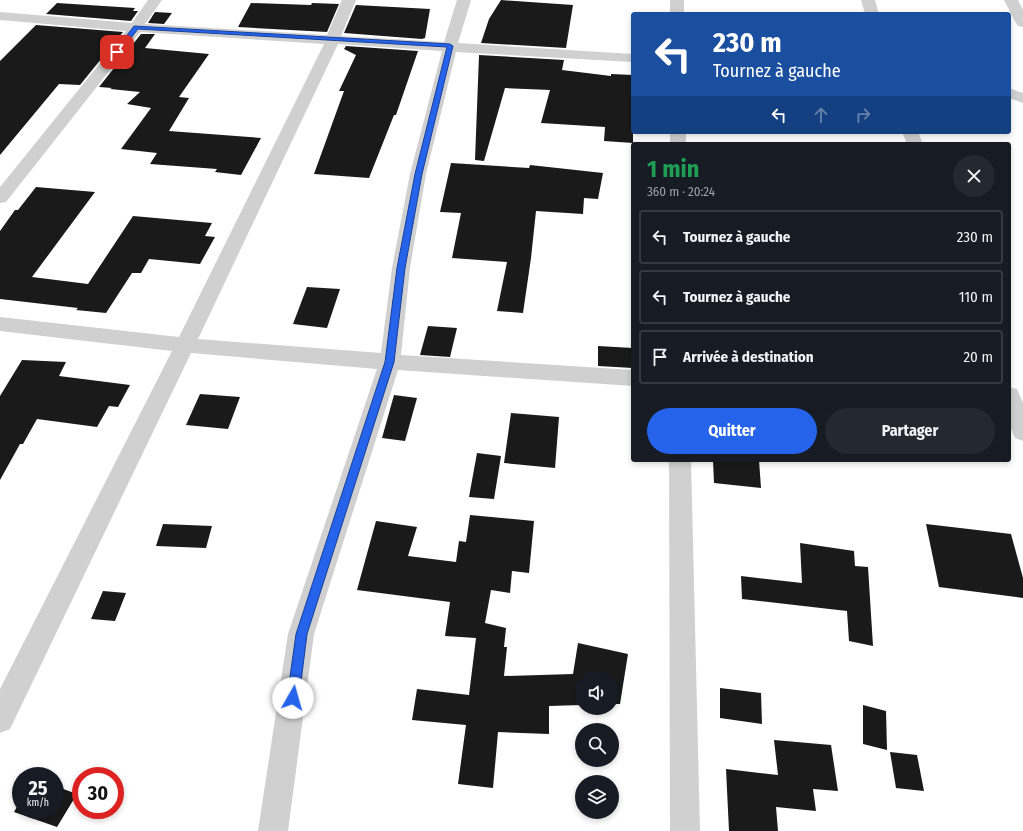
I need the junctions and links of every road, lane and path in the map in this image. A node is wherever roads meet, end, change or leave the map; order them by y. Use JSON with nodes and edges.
{"nodes":[{"id":1,"x":155,"y":0,"type":"edge"},
{"id":2,"x":349,"y":0,"type":"edge"},
{"id":3,"x":464,"y":0,"type":"edge"},
{"id":4,"x":677,"y":0,"type":"edge"},
{"id":5,"x":868,"y":0,"type":"edge"},
{"id":6,"x":1011,"y":0,"type":"edge"},
{"id":7,"x":677,"y":12,"type":"edge"},
{"id":8,"x":871,"y":12,"type":"edge"},
{"id":9,"x":0,"y":16,"type":"edge"},
{"id":10,"x":1022,"y":19,"type":"edge"},
{"id":11,"x":136,"y":28,"type":"junction"},
{"id":12,"x":333,"y":39,"type":"junction"},
{"id":13,"x":450,"y":46,"type":"junction"},
{"id":14,"x":631,"y":58,"type":"edge"},
{"id":15,"x":1011,"y":94,"type":"edge"},
{"id":16,"x":1023,"y":98,"type":"edge"},
{"id":17,"x":0,"y":198,"type":"edge"},
{"id":18,"x":0,"y":324,"type":"edge"},
{"id":19,"x":185,"y":345,"type":"junction"},
{"id":20,"x":390,"y":362,"type":"junction"},
{"id":21,"x":631,"y":378,"type":"edge"},
{"id":22,"x":1011,"y":400,"type":"edge"},
{"id":23,"x":1023,"y":432,"type":"edge"},
{"id":24,"x":1011,"y":442,"type":"edge"},
{"id":25,"x":1023,"y":445,"type":"edge"},
{"id":26,"x":680,"y":462,"type":"edge"},
{"id":27,"x":0,"y":719,"type":"edge"},
{"id":28,"x":273,"y":831,"type":"edge"},
{"id":29,"x":685,"y":831,"type":"edge"}],
"edges":[{"from":1,"to":11,"type":"street"},
{"from":2,"to":12,"type":"street"},
{"from":3,"to":13,"type":"street"},
{"from":4,"to":7,"type":"street"},
{"from":5,"to":8,"type":"street"},
{"from":6,"to":10,"type":"street"},
{"from":9,"to":11,"type":"street"},
{"from":11,"to":12,"type":"street"},
{"from":11,"to":17,"type":"street"},
{"from":12,"to":13,"type":"street"},
{"from":12,"to":19,"type":"street"},
{"from":13,"to":14,"type":"street"},
{"from":13,"to":20,"type":"street"},
{"from":15,"to":16,"type":"street"},
{"from":18,"to":19,"type":"street"},
{"from":19,"to":20,"type":"street"},
{"from":19,"to":27,"type":"street"},
{"from":20,"to":21,"type":"street"},
{"from":20,"to":28,"type":"street"},
{"from":22,"to":23,"type":"street"},
{"from":24,"to":25,"type":"street"},
{"from":26,"to":29,"type":"street"}]}
